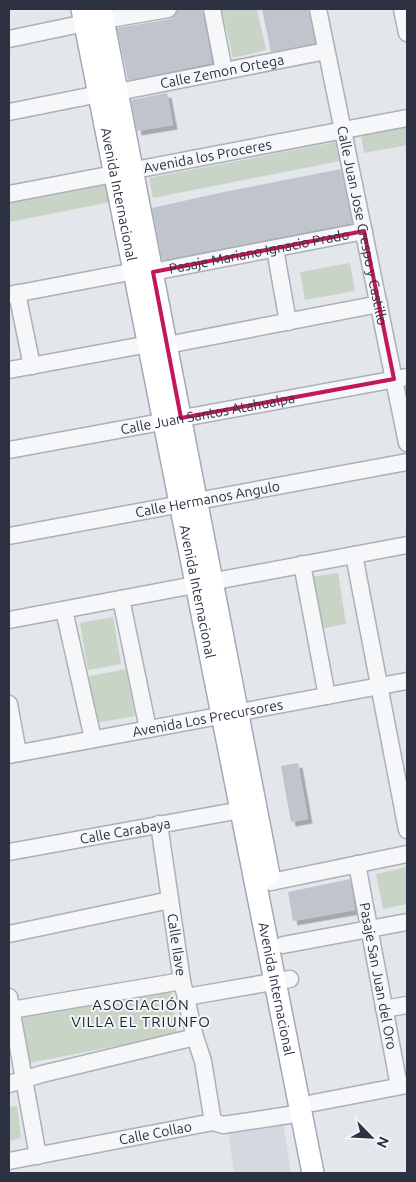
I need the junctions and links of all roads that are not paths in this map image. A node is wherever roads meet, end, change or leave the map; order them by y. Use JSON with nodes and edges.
{"nodes":[{"id":1,"x":168,"y":9,"type":"edge"},
{"id":2,"x":212,"y":9,"type":"edge"},
{"id":3,"x":318,"y":9,"type":"edge"},
{"id":4,"x":402,"y":9,"type":"edge"},
{"id":5,"x":93,"y":15,"type":"edge"},
{"id":6,"x":407,"y":33,"type":"edge"},
{"id":7,"x":9,"y":39,"type":"edge"},
{"id":8,"x":326,"y":51,"type":"junction"},
{"id":9,"x":224,"y":71,"type":"junction"},
{"id":10,"x":108,"y":93,"type":"junction"},
{"id":11,"x":9,"y":112,"type":"edge"},
{"id":12,"x":407,"y":118,"type":"edge"},
{"id":13,"x":343,"y":130,"type":"junction"},
{"id":14,"x":124,"y":172,"type":"junction"},
{"id":15,"x":9,"y":194,"type":"edge"},
{"id":16,"x":364,"y":231,"type":"junction"},
{"id":17,"x":275,"y":249,"type":"junction"},
{"id":18,"x":144,"y":272,"type":"junction"},
{"id":19,"x":13,"y":294,"type":"edge"},
{"id":20,"x":379,"y":304,"type":"junction"},
{"id":21,"x":288,"y":322,"type":"junction"},
{"id":22,"x":158,"y":345,"type":"junction"},
{"id":23,"x":32,"y":366,"type":"junction"},
{"id":24,"x":9,"y":370,"type":"edge"},
{"id":25,"x":401,"y":378,"type":"edge"},
{"id":26,"x":172,"y":420,"type":"junction"},
{"id":27,"x":407,"y":443,"type":"edge"},
{"id":28,"x":9,"y":450,"type":"edge"},
{"id":29,"x":407,"y":462,"type":"edge"},
{"id":30,"x":189,"y":503,"type":"junction"},
{"id":31,"x":9,"y":536,"type":"edge"},
{"id":32,"x":407,"y":544,"type":"edge"},
{"id":33,"x":354,"y":555,"type":"junction"},
{"id":34,"x":302,"y":564,"type":"junction"},
{"id":35,"x":205,"y":583,"type":"junction"},
{"id":36,"x":121,"y":599,"type":"junction"},
{"id":37,"x":64,"y":610,"type":"junction"},
{"id":38,"x":9,"y":620,"type":"edge"},
{"id":39,"x":407,"y":681,"type":"edge"},
{"id":40,"x":380,"y":686,"type":"junction"},
{"id":41,"x":327,"y":696,"type":"junction"},
{"id":42,"x":9,"y":704,"type":"edge"},
{"id":43,"x":230,"y":714,"type":"junction"},
{"id":44,"x":148,"y":729,"type":"junction"},
{"id":45,"x":93,"y":739,"type":"junction"},
{"id":46,"x":13,"y":754,"type":"edge"},
{"id":47,"x":241,"y":810,"type":"junction"},
{"id":48,"x":159,"y":824,"type":"junction"},
{"id":49,"x":407,"y":830,"type":"edge"},
{"id":50,"x":9,"y":852,"type":"edge"},
{"id":51,"x":407,"y":854,"type":"edge"},
{"id":52,"x":357,"y":864,"type":"junction"},
{"id":53,"x":271,"y":882,"type":"junction"},
{"id":54,"x":170,"y":900,"type":"junction"},
{"id":55,"x":407,"y":922,"type":"edge"},
{"id":56,"x":369,"y":930,"type":"junction"},
{"id":57,"x":9,"y":934,"type":"edge"},
{"id":58,"x":283,"y":945,"type":"junction"},
{"id":59,"x":282,"y":980,"type":"junction"},
{"id":60,"x":184,"y":989,"type":"junction"},
{"id":61,"x":10,"y":1004,"type":"edge"},
{"id":62,"x":407,"y":1005,"type":"edge"},
{"id":63,"x":384,"y":1009,"type":"junction"},
{"id":64,"x":195,"y":1037,"type":"junction"},
{"id":65,"x":16,"y":1082,"type":"edge"},
{"id":66,"x":403,"y":1086,"type":"edge"},
{"id":67,"x":308,"y":1108,"type":"junction"},
{"id":68,"x":213,"y":1122,"type":"junction"},
{"id":69,"x":38,"y":1156,"type":"junction"},
{"id":70,"x":9,"y":1161,"type":"edge"},
{"id":71,"x":314,"y":1173,"type":"edge"},
{"id":72,"x":327,"y":1173,"type":"edge"}],
"edges":[{"from":1,"to":5,"type":"street"},
{"from":2,"to":9,"type":"street"},
{"from":3,"to":8,"type":"street","name":"Calle Juan Jose Crespo y Castillo"},
{"from":4,"to":6,"type":"street"},
{"from":5,"to":7,"type":"street"},
{"from":5,"to":10,"type":"main road","name":"Avenida Internacional"},
{"from":8,"to":9,"type":"street","name":"Calle Zemon Ortega"},
{"from":8,"to":13,"type":"street","name":"Calle Juan Jose Crespo y Castillo"},
{"from":9,"to":10,"type":"street","name":"Calle Zemon Ortega"},
{"from":10,"to":11,"type":"street","name":"Calle Zemon Ortega"},
{"from":10,"to":14,"type":"main road","name":"Avenida Internacional"},
{"from":12,"to":13,"type":"street","name":"Avenida los Proceres"},
{"from":13,"to":14,"type":"street","name":"Avenida los Proceres"},
{"from":13,"to":16,"type":"street","name":"Calle Juan Jose Crespo y Castillo"},
{"from":14,"to":15,"type":"street","name":"Avenida los Proceres"},
{"from":14,"to":18,"type":"main road","name":"Avenida Internacional"},
{"from":16,"to":17,"type":"street","name":"Pasaje Mariano Ignacio Prado"},
{"from":16,"to":20,"type":"street","name":"Calle Juan Jose Crespo y Castillo"},
{"from":17,"to":18,"type":"street","name":"Pasaje Mariano Ignacio Prado"},
{"from":17,"to":21,"type":"street"},
{"from":18,"to":19,"type":"street","name":"Pasaje Mariano Ignacio Prado"},
{"from":18,"to":22,"type":"main road","name":"Avenida Internacional"},
{"from":19,"to":23,"type":"street"},
{"from":20,"to":21,"type":"street"},
{"from":20,"to":25,"type":"street","name":"Calle Juan Jose Crespo y Castillo"},
{"from":21,"to":22,"type":"street"},
{"from":22,"to":23,"type":"street"},
{"from":22,"to":26,"type":"main road","name":"Avenida Internacional"},
{"from":23,"to":24,"type":"street"},
{"from":25,"to":26,"type":"street","name":"Calle Juan Santos Atahualpa"},
{"from":25,"to":27,"type":"street","name":"Calle Juan Jose Crespo y Castillo"},
{"from":26,"to":28,"type":"street","name":"Calle Juan Santos Atahualpa"},
{"from":26,"to":30,"type":"main road","name":"Avenida Internacional"},
{"from":29,"to":30,"type":"street","name":"Calle Hermanos Angulo"},
{"from":30,"to":31,"type":"street","name":"Calle Hermanos Angulo"},
{"from":30,"to":35,"type":"main road","name":"Avenida Internacional"},
{"from":32,"to":33,"type":"street"},
{"from":33,"to":34,"type":"street"},
{"from":33,"to":40,"type":"street"},
{"from":34,"to":35,"type":"street"},
{"from":34,"to":41,"type":"street"},
{"from":35,"to":36,"type":"street"},
{"from":35,"to":43,"type":"main road","name":"Avenida Internacional"},
{"from":36,"to":37,"type":"street"},
{"from":36,"to":44,"type":"street"},
{"from":37,"to":38,"type":"street"},
{"from":37,"to":45,"type":"street"},
{"from":39,"to":40,"type":"street","name":"Avenida Los Precursores"},
{"from":40,"to":41,"type":"street","name":"Avenida Los Precursores"},
{"from":40,"to":49,"type":"street"},
{"from":41,"to":43,"type":"street","name":"Avenida Los Precursores"},
{"from":42,"to":46,"type":"street"},
{"from":43,"to":44,"type":"street","name":"Avenida Los Precursores"},
{"from":43,"to":47,"type":"main road","name":"Avenida Internacional"},
{"from":43,"to":53,"type":"main road","name":"Avenida Internacional"},
{"from":44,"to":45,"type":"street","name":"Avenida Los Precursores"},
{"from":45,"to":46,"type":"street","name":"Avenida Los Precursores"},
{"from":47,"to":48,"type":"street","name":"Calle Carabaya"},
{"from":47,"to":59,"type":"main road","name":"Avenida Internacional"},
{"from":48,"to":50,"type":"street","name":"Calle Carabaya"},
{"from":48,"to":54,"type":"street","name":"Calle Ilave"},
{"from":51,"to":52,"type":"street"},
{"from":52,"to":53,"type":"street"},
{"from":52,"to":56,"type":"street","name":"Pasaje San Juan del Oro"},
{"from":53,"to":58,"type":"main road","name":"Avenida Internacional"},
{"from":54,"to":57,"type":"street"},
{"from":54,"to":60,"type":"street","name":"Calle Ilave"},
{"from":55,"to":56,"type":"street"},
{"from":56,"to":58,"type":"street"},
{"from":56,"to":63,"type":"street","name":"Pasaje San Juan del Oro"},
{"from":58,"to":59,"type":"main road","name":"Avenida Internacional"},
{"from":59,"to":60,"type":"street"},
{"from":59,"to":67,"type":"main road","name":"Avenida Internacional"},
{"from":60,"to":61,"type":"street"},
{"from":60,"to":64,"type":"street","name":"Calle Ilave"},
{"from":61,"to":65,"type":"street"},
{"from":62,"to":63,"type":"street"},
{"from":63,"to":66,"type":"street","name":"Pasaje San Juan del Oro"},
{"from":64,"to":65,"type":"street"},
{"from":64,"to":68,"type":"street","name":"Calle Ilave"},
{"from":65,"to":69,"type":"street"},
{"from":66,"to":67,"type":"street","name":"Calle Collao"},
{"from":67,"to":68,"type":"street","name":"Calle Collao"},
{"from":67,"to":71,"type":"main road","name":"Avenida Internacional"},
{"from":67,"to":72,"type":"main road","name":"Avenida Internacional"},
{"from":68,"to":69,"type":"street","name":"Calle Collao"},
{"from":69,"to":70,"type":"street","name":"Calle Collao"}]}
